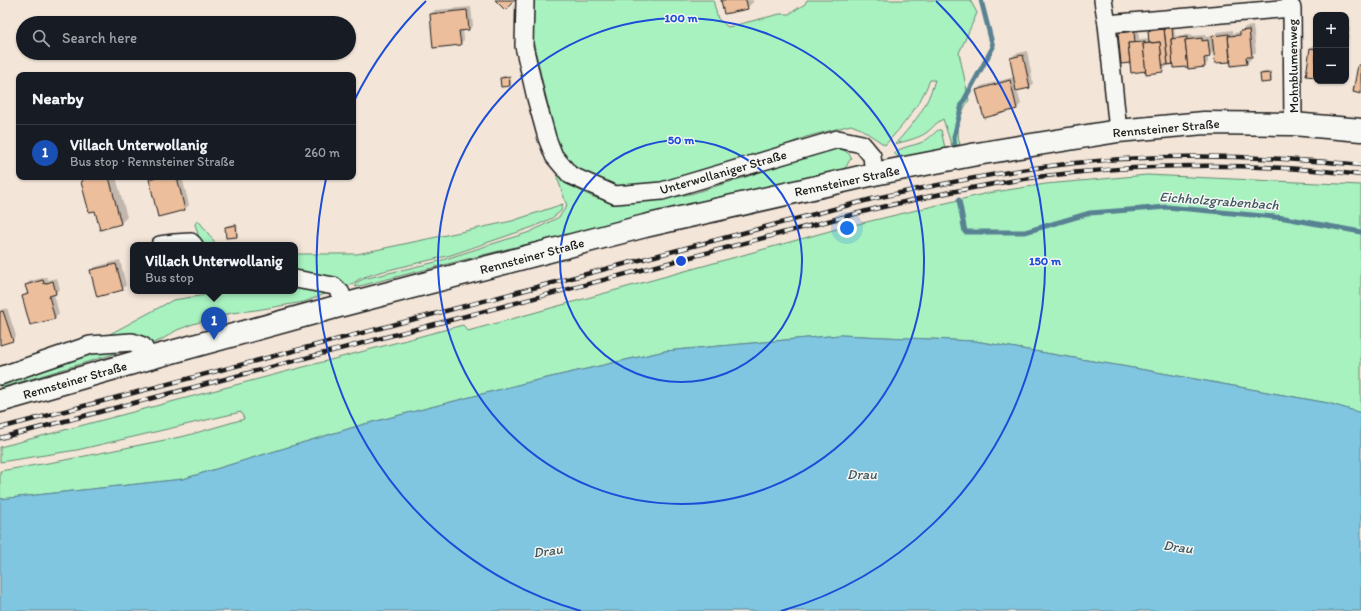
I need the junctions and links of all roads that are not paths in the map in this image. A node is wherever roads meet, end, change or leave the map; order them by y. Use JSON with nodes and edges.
{"nodes":[{"id":1,"x":525,"y":0,"type":"edge"},
{"id":2,"x":1103,"y":0,"type":"edge"},
{"id":3,"x":1292,"y":4,"type":"edge"},
{"id":4,"x":1107,"y":24,"type":"junction"},
{"id":5,"x":1293,"y":124,"type":"junction"},
{"id":6,"x":1361,"y":130,"type":"edge"},
{"id":7,"x":1118,"y":131,"type":"junction"},
{"id":8,"x":874,"y":174,"type":"junction"},
{"id":9,"x":298,"y":280,"type":"edge"},
{"id":10,"x":343,"y":305,"type":"junction"},
{"id":11,"x":150,"y":358,"type":"junction"},
{"id":12,"x":0,"y":376,"type":"edge"},
{"id":13,"x":0,"y":401,"type":"edge"}],
"edges":[{"from":1,"to":8,"type":"street","name":"Unterwollaniger Straße"},
{"from":2,"to":4,"type":"street"},
{"from":3,"to":4,"type":"street","name":"Mohnblumenweg"},
{"from":3,"to":5,"type":"street","name":"Mohnblumenweg"},
{"from":4,"to":7,"type":"street"},
{"from":5,"to":6,"type":"main road","name":"Rennsteiner Straße"},
{"from":5,"to":7,"type":"main road","name":"Rennsteiner Straße"},
{"from":7,"to":8,"type":"main road","name":"Rennsteiner Straße"},
{"from":8,"to":10,"type":"main road","name":"Rennsteiner Straße"},
{"from":9,"to":10,"type":"street"},
{"from":10,"to":11,"type":"main road","name":"Rennsteiner Straße"},
{"from":11,"to":12,"type":"street","name":"Rennsteiner Straße"},
{"from":11,"to":13,"type":"main road","name":"Rennsteiner Straße"}]}
